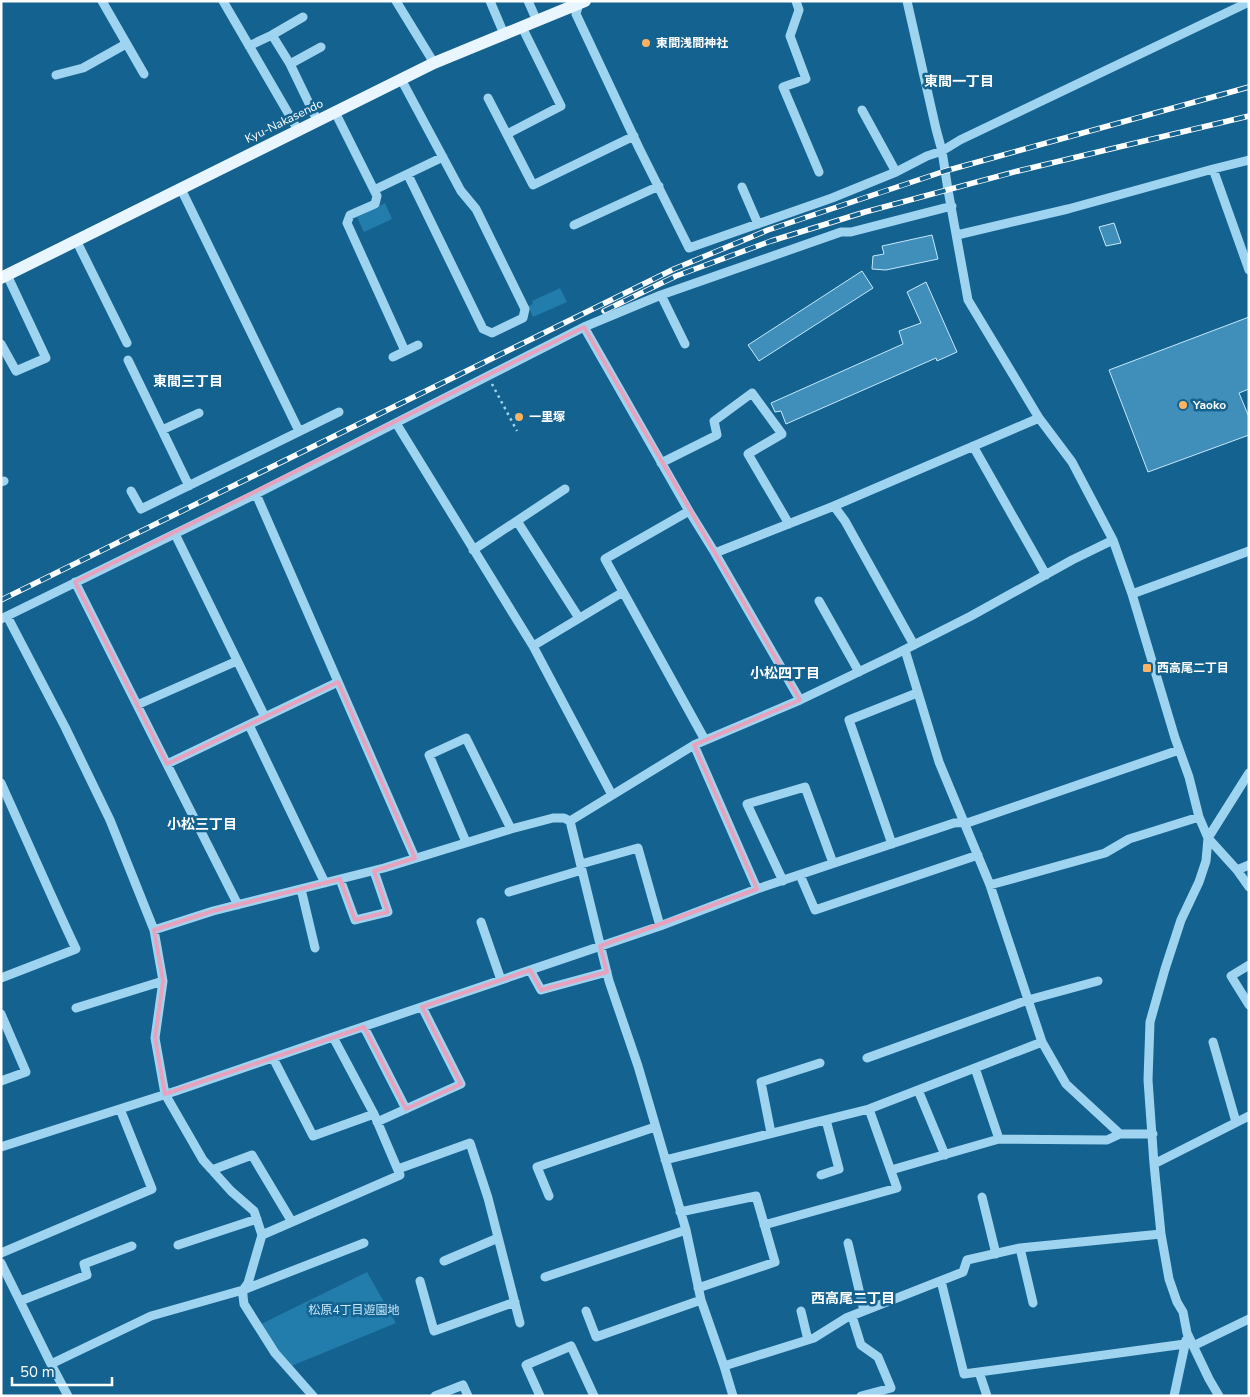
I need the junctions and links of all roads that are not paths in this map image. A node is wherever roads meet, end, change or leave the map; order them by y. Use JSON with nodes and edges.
{"nodes":[{"id":1,"x":102,"y":1,"type":"edge"},
{"id":2,"x":223,"y":1,"type":"edge"},
{"id":3,"x":396,"y":1,"type":"edge"},
{"id":4,"x":490,"y":1,"type":"edge"},
{"id":5,"x":528,"y":1,"type":"edge"},
{"id":6,"x":796,"y":1,"type":"edge"},
{"id":7,"x":907,"y":1,"type":"edge"},
{"id":8,"x":581,"y":2,"type":"edge"},
{"id":9,"x":1249,"y":2,"type":"edge"},
{"id":10,"x":303,"y":17,"type":"dead end"},
{"id":11,"x":537,"y":20,"type":"junction"},
{"id":12,"x":522,"y":27,"type":"junction"},
{"id":13,"x":504,"y":34,"type":"junction"},
{"id":14,"x":272,"y":35,"type":"junction"},
{"id":15,"x":126,"y":44,"type":"junction"},
{"id":16,"x":249,"y":46,"type":"junction"},
{"id":17,"x":321,"y":47,"type":"dead end"},
{"id":18,"x":434,"y":63,"type":"junction"},
{"id":19,"x":290,"y":64,"type":"junction"},
{"id":20,"x":144,"y":74,"type":"dead end"},
{"id":21,"x":56,"y":75,"type":"dead end"},
{"id":22,"x":401,"y":79,"type":"junction"},
{"id":23,"x":488,"y":98,"type":"dead end"},
{"id":24,"x":862,"y":110,"type":"dead end"},
{"id":25,"x":335,"y":112,"type":"junction"},
{"id":26,"x":317,"y":120,"type":"junction"},
{"id":27,"x":298,"y":130,"type":"junction"},
{"id":28,"x":507,"y":134,"type":"junction"},
{"id":29,"x":634,"y":136,"type":"junction"},
{"id":30,"x":942,"y":151,"type":"junction"},
{"id":31,"x":443,"y":157,"type":"junction"},
{"id":32,"x":1249,"y":160,"type":"edge"},
{"id":33,"x":1213,"y":169,"type":"junction"},
{"id":34,"x":819,"y":172,"type":"dead end"},
{"id":35,"x":896,"y":172,"type":"junction"},
{"id":36,"x":408,"y":175,"type":"junction"},
{"id":37,"x":659,"y":186,"type":"junction"},
{"id":38,"x":742,"y":187,"type":"dead end"},
{"id":39,"x":181,"y":188,"type":"junction"},
{"id":40,"x":374,"y":190,"type":"junction"},
{"id":41,"x":952,"y":206,"type":"junction"},
{"id":42,"x":758,"y":224,"type":"junction"},
{"id":43,"x":574,"y":225,"type":"dead end"},
{"id":44,"x":957,"y":235,"type":"junction"},
{"id":45,"x":76,"y":240,"type":"junction"},
{"id":46,"x":1249,"y":270,"type":"edge"},
{"id":47,"x":4,"y":276,"type":"edge"},
{"id":48,"x":661,"y":295,"type":"junction"},
{"id":49,"x":584,"y":327,"type":"junction"},
{"id":50,"x":127,"y":343,"type":"dead end"},
{"id":51,"x":1,"y":344,"type":"edge"},
{"id":52,"x":685,"y":344,"type":"dead end"},
{"id":53,"x":418,"y":346,"type":"dead end"},
{"id":54,"x":405,"y":351,"type":"junction"},
{"id":55,"x":393,"y":357,"type":"dead end"},
{"id":56,"x":128,"y":360,"type":"dead end"},
{"id":57,"x":339,"y":412,"type":"dead end"},
{"id":58,"x":199,"y":413,"type":"dead end"},
{"id":59,"x":1038,"y":418,"type":"junction"},
{"id":60,"x":396,"y":423,"type":"junction"},
{"id":61,"x":162,"y":430,"type":"junction"},
{"id":62,"x":299,"y":431,"type":"junction"},
{"id":63,"x":972,"y":446,"type":"junction"},
{"id":64,"x":661,"y":464,"type":"junction"},
{"id":65,"x":189,"y":486,"type":"junction"},
{"id":66,"x":565,"y":490,"type":"dead end"},
{"id":67,"x":131,"y":491,"type":"dead end"},
{"id":68,"x":256,"y":494,"type":"junction"},
{"id":69,"x":834,"y":506,"type":"junction"},
{"id":70,"x":689,"y":511,"type":"junction"},
{"id":71,"x":517,"y":521,"type":"junction"},
{"id":72,"x":789,"y":524,"type":"junction"},
{"id":73,"x":175,"y":534,"type":"junction"},
{"id":74,"x":1113,"y":540,"type":"junction"},
{"id":75,"x":473,"y":550,"type":"junction"},
{"id":76,"x":1249,"y":551,"type":"edge"},
{"id":77,"x":715,"y":553,"type":"junction"},
{"id":78,"x":1046,"y":575,"type":"junction"},
{"id":79,"x":75,"y":582,"type":"junction"},
{"id":80,"x":624,"y":592,"type":"junction"},
{"id":81,"x":1132,"y":594,"type":"junction"},
{"id":82,"x":819,"y":601,"type":"dead end"},
{"id":83,"x":4,"y":618,"type":"edge"},
{"id":84,"x":579,"y":618,"type":"junction"},
{"id":85,"x":914,"y":645,"type":"junction"},
{"id":86,"x":533,"y":646,"type":"junction"},
{"id":87,"x":905,"y":650,"type":"junction"},
{"id":88,"x":237,"y":661,"type":"junction"},
{"id":89,"x":859,"y":672,"type":"junction"},
{"id":90,"x":338,"y":682,"type":"junction"},
{"id":91,"x":917,"y":692,"type":"junction"},
{"id":92,"x":800,"y":700,"type":"junction"},
{"id":93,"x":137,"y":706,"type":"junction"},
{"id":94,"x":265,"y":717,"type":"junction"},
{"id":95,"x":249,"y":725,"type":"junction"},
{"id":96,"x":705,"y":740,"type":"junction"},
{"id":97,"x":694,"y":745,"type":"junction"},
{"id":98,"x":1179,"y":750,"type":"junction"},
{"id":99,"x":167,"y":764,"type":"junction"},
{"id":100,"x":1249,"y":773,"type":"edge"},
{"id":101,"x":1,"y":783,"type":"edge"},
{"id":102,"x":612,"y":795,"type":"junction"},
{"id":103,"x":1199,"y":817,"type":"junction"},
{"id":104,"x":570,"y":821,"type":"junction"},
{"id":105,"x":963,"y":822,"type":"junction"},
{"id":106,"x":511,"y":829,"type":"junction"},
{"id":107,"x":1208,"y":838,"type":"junction"},
{"id":108,"x":466,"y":842,"type":"junction"},
{"id":109,"x":892,"y":844,"type":"junction"},
{"id":110,"x":978,"y":854,"type":"junction"},
{"id":111,"x":415,"y":858,"type":"junction"},
{"id":112,"x":834,"y":863,"type":"junction"},
{"id":113,"x":1249,"y":865,"type":"edge"},
{"id":114,"x":582,"y":867,"type":"junction"},
{"id":115,"x":1237,"y":870,"type":"junction"},
{"id":116,"x":374,"y":871,"type":"junction"},
{"id":117,"x":800,"y":874,"type":"junction"},
{"id":118,"x":340,"y":879,"type":"junction"},
{"id":119,"x":782,"y":881,"type":"junction"},
{"id":120,"x":325,"y":883,"type":"junction"},
{"id":121,"x":990,"y":886,"type":"junction"},
{"id":122,"x":1249,"y":887,"type":"edge"},
{"id":123,"x":301,"y":889,"type":"junction"},
{"id":124,"x":758,"y":889,"type":"junction"},
{"id":125,"x":509,"y":892,"type":"dead end"},
{"id":126,"x":238,"y":905,"type":"junction"},
{"id":127,"x":481,"y":922,"type":"dead end"},
{"id":128,"x":660,"y":926,"type":"junction"},
{"id":129,"x":154,"y":930,"type":"junction"},
{"id":130,"x":600,"y":946,"type":"junction"},
{"id":131,"x":315,"y":948,"type":"dead end"},
{"id":132,"x":1249,"y":965,"type":"edge"},
{"id":133,"x":530,"y":970,"type":"junction"},
{"id":134,"x":607,"y":972,"type":"junction"},
{"id":135,"x":1,"y":978,"type":"edge"},
{"id":136,"x":501,"y":980,"type":"junction"},
{"id":137,"x":163,"y":981,"type":"junction"},
{"id":138,"x":1098,"y":981,"type":"dead end"},
{"id":139,"x":1028,"y":1000,"type":"junction"},
{"id":140,"x":1249,"y":1005,"type":"edge"},
{"id":141,"x":422,"y":1007,"type":"junction"},
{"id":142,"x":76,"y":1008,"type":"dead end"},
{"id":143,"x":1,"y":1014,"type":"edge"},
{"id":144,"x":364,"y":1027,"type":"junction"},
{"id":145,"x":333,"y":1037,"type":"junction"},
{"id":146,"x":1042,"y":1042,"type":"junction"},
{"id":147,"x":1213,"y":1042,"type":"dead end"},
{"id":148,"x":273,"y":1058,"type":"junction"},
{"id":149,"x":867,"y":1058,"type":"dead end"},
{"id":150,"x":820,"y":1063,"type":"dead end"},
{"id":151,"x":975,"y":1068,"type":"junction"},
{"id":152,"x":1,"y":1081,"type":"edge"},
{"id":153,"x":918,"y":1090,"type":"junction"},
{"id":154,"x":165,"y":1094,"type":"junction"},
{"id":155,"x":120,"y":1109,"type":"junction"},
{"id":156,"x":406,"y":1109,"type":"junction"},
{"id":157,"x":869,"y":1109,"type":"junction"},
{"id":158,"x":1249,"y":1116,"type":"edge"},
{"id":159,"x":376,"y":1118,"type":"junction"},
{"id":160,"x":826,"y":1120,"type":"junction"},
{"id":161,"x":1236,"y":1122,"type":"junction"},
{"id":162,"x":655,"y":1127,"type":"junction"},
{"id":163,"x":771,"y":1133,"type":"junction"},
{"id":164,"x":1120,"y":1134,"type":"junction"},
{"id":165,"x":1153,"y":1134,"type":"junction"},
{"id":166,"x":999,"y":1139,"type":"junction"},
{"id":167,"x":1,"y":1147,"type":"edge"},
{"id":168,"x":945,"y":1155,"type":"junction"},
{"id":169,"x":665,"y":1160,"type":"junction"},
{"id":170,"x":1154,"y":1164,"type":"junction"},
{"id":171,"x":398,"y":1169,"type":"junction"},
{"id":172,"x":212,"y":1170,"type":"junction"},
{"id":173,"x":891,"y":1170,"type":"junction"},
{"id":174,"x":821,"y":1175,"type":"dead end"},
{"id":175,"x":549,"y":1196,"type":"dead end"},
{"id":176,"x":982,"y":1197,"type":"dead end"},
{"id":177,"x":680,"y":1212,"type":"junction"},
{"id":178,"x":257,"y":1219,"type":"junction"},
{"id":179,"x":292,"y":1222,"type":"junction"},
{"id":180,"x":764,"y":1225,"type":"junction"},
{"id":181,"x":686,"y":1230,"type":"junction"},
{"id":182,"x":1161,"y":1234,"type":"junction"},
{"id":183,"x":262,"y":1235,"type":"junction"},
{"id":184,"x":498,"y":1238,"type":"junction"},
{"id":185,"x":364,"y":1243,"type":"dead end"},
{"id":186,"x":848,"y":1243,"type":"dead end"},
{"id":187,"x":178,"y":1245,"type":"dead end"},
{"id":188,"x":132,"y":1246,"type":"dead end"},
{"id":189,"x":1020,"y":1248,"type":"junction"},
{"id":190,"x":1,"y":1252,"type":"edge"},
{"id":191,"x":996,"y":1254,"type":"junction"},
{"id":192,"x":444,"y":1261,"type":"dead end"},
{"id":193,"x":1,"y":1263,"type":"edge"},
{"id":194,"x":545,"y":1277,"type":"dead end"},
{"id":195,"x":420,"y":1281,"type":"dead end"},
{"id":196,"x":941,"y":1281,"type":"junction"},
{"id":197,"x":698,"y":1288,"type":"junction"},
{"id":198,"x":243,"y":1290,"type":"junction"},
{"id":199,"x":701,"y":1300,"type":"junction"},
{"id":200,"x":20,"y":1302,"type":"junction"},
{"id":201,"x":514,"y":1302,"type":"junction"},
{"id":202,"x":1033,"y":1303,"type":"dead end"},
{"id":203,"x":586,"y":1311,"type":"dead end"},
{"id":204,"x":864,"y":1311,"type":"junction"},
{"id":205,"x":801,"y":1312,"type":"dead end"},
{"id":206,"x":852,"y":1316,"type":"junction"},
{"id":207,"x":1249,"y":1319,"type":"edge"},
{"id":208,"x":520,"y":1323,"type":"dead end"},
{"id":209,"x":808,"y":1340,"type":"junction"},
{"id":210,"x":1189,"y":1345,"type":"junction"},
{"id":211,"x":51,"y":1364,"type":"junction"},
{"id":212,"x":724,"y":1366,"type":"junction"},
{"id":213,"x":979,"y":1372,"type":"junction"},
{"id":214,"x":68,"y":1396,"type":"edge"},
{"id":215,"x":313,"y":1396,"type":"edge"},
{"id":216,"x":435,"y":1396,"type":"edge"},
{"id":217,"x":468,"y":1396,"type":"edge"},
{"id":218,"x":540,"y":1396,"type":"edge"},
{"id":219,"x":594,"y":1396,"type":"edge"},
{"id":220,"x":733,"y":1396,"type":"edge"},
{"id":221,"x":861,"y":1396,"type":"edge"},
{"id":222,"x":987,"y":1396,"type":"edge"},
{"id":223,"x":1174,"y":1396,"type":"edge"},
{"id":224,"x":1219,"y":1396,"type":"edge"}],
"edges":[{"from":1,"to":15,"type":"street"},
{"from":2,"to":16,"type":"street"},
{"from":3,"to":18,"type":"street"},
{"from":4,"to":13,"type":"street"},
{"from":5,"to":11,"type":"street"},
{"from":6,"to":34,"type":"street"},
{"from":7,"to":30,"type":"street"},
{"from":8,"to":11,"type":"main road","name":"Kyu-Nakasendo"},
{"from":8,"to":29,"type":"street"},
{"from":9,"to":30,"type":"street"},
{"from":10,"to":14,"type":"street"},
{"from":11,"to":12,"type":"main road","name":"Kyu-Nakasendo"},
{"from":12,"to":13,"type":"main road","name":"Kyu-Nakasendo"},
{"from":12,"to":28,"type":"street"},
{"from":13,"to":18,"type":"main road","name":"Kyu-Nakasendo"},
{"from":14,"to":16,"type":"street"},
{"from":14,"to":19,"type":"street"},
{"from":15,"to":20,"type":"street"},
{"from":15,"to":21,"type":"street"},
{"from":16,"to":27,"type":"street"},
{"from":17,"to":19,"type":"street"},
{"from":18,"to":22,"type":"main road","name":"Kyu-Nakasendo"},
{"from":19,"to":26,"type":"street"},
{"from":22,"to":25,"type":"main road","name":"Kyu-Nakasendo"},
{"from":22,"to":31,"type":"street"},
{"from":23,"to":28,"type":"street"},
{"from":24,"to":35,"type":"street"},
{"from":25,"to":26,"type":"main road","name":"Kyu-Nakasendo"},
{"from":25,"to":40,"type":"street"},
{"from":26,"to":27,"type":"main road","name":"Kyu-Nakasendo"},
{"from":27,"to":39,"type":"main road","name":"Kyu-Nakasendo"},
{"from":28,"to":29,"type":"street"},
{"from":29,"to":37,"type":"street"},
{"from":30,"to":35,"type":"street"},
{"from":30,"to":41,"type":"street"},
{"from":31,"to":36,"type":"street"},
{"from":31,"to":36,"type":"street"},
{"from":32,"to":33,"type":"street"},
{"from":33,"to":44,"type":"street"},
{"from":33,"to":46,"type":"street"},
{"from":35,"to":42,"type":"street"},
{"from":36,"to":40,"type":"street"},
{"from":37,"to":42,"type":"street"},
{"from":37,"to":43,"type":"street"},
{"from":38,"to":42,"type":"street"},
{"from":39,"to":45,"type":"main road","name":"Kyu-Nakasendo"},
{"from":39,"to":62,"type":"street"},
{"from":40,"to":54,"type":"street"},
{"from":41,"to":44,"type":"street"},
{"from":41,"to":48,"type":"street"},
{"from":44,"to":59,"type":"street"},
{"from":45,"to":47,"type":"main road","name":"Kyu-Nakasendo"},
{"from":45,"to":50,"type":"street"},
{"from":47,"to":51,"type":"street"},
{"from":48,"to":49,"type":"street"},
{"from":48,"to":52,"type":"street"},
{"from":49,"to":60,"type":"street"},
{"from":49,"to":64,"type":"street"},
{"from":53,"to":54,"type":"street"},
{"from":54,"to":55,"type":"street"},
{"from":56,"to":61,"type":"street"},
{"from":57,"to":62,"type":"street"},
{"from":58,"to":61,"type":"street"},
{"from":59,"to":63,"type":"street"},
{"from":59,"to":74,"type":"street"},
{"from":60,"to":68,"type":"street"},
{"from":60,"to":75,"type":"street"},
{"from":61,"to":65,"type":"street"},
{"from":62,"to":65,"type":"street"},
{"from":63,"to":69,"type":"street"},
{"from":63,"to":78,"type":"street"},
{"from":64,"to":70,"type":"street"},
{"from":64,"to":72,"type":"street"},
{"from":65,"to":67,"type":"street"},
{"from":66,"to":71,"type":"street"},
{"from":68,"to":73,"type":"street"},
{"from":68,"to":90,"type":"street"},
{"from":69,"to":72,"type":"street"},
{"from":69,"to":85,"type":"street"},
{"from":70,"to":77,"type":"street"},
{"from":70,"to":80,"type":"street"},
{"from":71,"to":75,"type":"street"},
{"from":71,"to":84,"type":"street"},
{"from":72,"to":77,"type":"street"},
{"from":73,"to":79,"type":"street"},
{"from":73,"to":88,"type":"street"},
{"from":74,"to":78,"type":"street"},
{"from":74,"to":81,"type":"street"},
{"from":75,"to":86,"type":"street"},
{"from":76,"to":81,"type":"street"},
{"from":77,"to":92,"type":"street"},
{"from":78,"to":85,"type":"street"},
{"from":79,"to":83,"type":"street"},
{"from":79,"to":93,"type":"street"},
{"from":80,"to":84,"type":"street"},
{"from":80,"to":96,"type":"street"},
{"from":81,"to":98,"type":"street"},
{"from":82,"to":89,"type":"street"},
{"from":83,"to":129,"type":"street"},
{"from":84,"to":86,"type":"street"},
{"from":85,"to":87,"type":"street"},
{"from":86,"to":102,"type":"street"},
{"from":87,"to":89,"type":"street"},
{"from":87,"to":91,"type":"street"},
{"from":88,"to":93,"type":"street"},
{"from":88,"to":94,"type":"street"},
{"from":89,"to":92,"type":"street"},
{"from":90,"to":94,"type":"street"},
{"from":90,"to":111,"type":"street"},
{"from":91,"to":105,"type":"street"},
{"from":91,"to":109,"type":"street"},
{"from":92,"to":96,"type":"street"},
{"from":93,"to":99,"type":"street"},
{"from":94,"to":95,"type":"street"},
{"from":95,"to":99,"type":"street"},
{"from":95,"to":120,"type":"street"},
{"from":96,"to":97,"type":"street"},
{"from":97,"to":102,"type":"street"},
{"from":97,"to":124,"type":"street"},
{"from":98,"to":103,"type":"street"},
{"from":98,"to":105,"type":"street"},
{"from":99,"to":126,"type":"street"},
{"from":100,"to":107,"type":"street"},
{"from":101,"to":135,"type":"street"},
{"from":102,"to":104,"type":"street"},
{"from":103,"to":107,"type":"street"},
{"from":103,"to":121,"type":"street"},
{"from":104,"to":106,"type":"street"},
{"from":104,"to":114,"type":"street"},
{"from":105,"to":109,"type":"street"},
{"from":105,"to":110,"type":"street"},
{"from":106,"to":108,"type":"street"},
{"from":106,"to":108,"type":"street"},
{"from":107,"to":115,"type":"street"},
{"from":107,"to":165,"type":"street"},
{"from":108,"to":111,"type":"street"},
{"from":109,"to":112,"type":"street"},
{"from":110,"to":117,"type":"street"},
{"from":110,"to":121,"type":"street"},
{"from":111,"to":116,"type":"street"},
{"from":112,"to":117,"type":"street"},
{"from":112,"to":119,"type":"street"},
{"from":113,"to":115,"type":"street"},
{"from":114,"to":125,"type":"street"},
{"from":114,"to":128,"type":"street"},
{"from":114,"to":130,"type":"street"},
{"from":115,"to":122,"type":"street"},
{"from":116,"to":118,"type":"street"},
{"from":116,"to":118,"type":"street"},
{"from":117,"to":119,"type":"street"},
{"from":118,"to":120,"type":"street"},
{"from":119,"to":124,"type":"street"},
{"from":120,"to":123,"type":"street"},
{"from":121,"to":139,"type":"street"},
{"from":123,"to":126,"type":"street"},
{"from":123,"to":131,"type":"street"},
{"from":124,"to":128,"type":"street"},
{"from":126,"to":129,"type":"street"},
{"from":127,"to":136,"type":"street"},
{"from":128,"to":130,"type":"street"},
{"from":129,"to":137,"type":"street"},
{"from":130,"to":133,"type":"street"},
{"from":130,"to":134,"type":"street"},
{"from":132,"to":140,"type":"street"},
{"from":133,"to":134,"type":"street"},
{"from":133,"to":136,"type":"street"},
{"from":134,"to":162,"type":"street"},
{"from":136,"to":141,"type":"street"},
{"from":137,"to":142,"type":"street"},
{"from":137,"to":154,"type":"street"},
{"from":138,"to":139,"type":"street"},
{"from":139,"to":146,"type":"street"},
{"from":139,"to":149,"type":"street"},
{"from":141,"to":144,"type":"street"},
{"from":141,"to":156,"type":"street"},
{"from":143,"to":152,"type":"street"},
{"from":144,"to":145,"type":"street"},
{"from":144,"to":156,"type":"street"},
{"from":145,"to":148,"type":"street"},
{"from":145,"to":159,"type":"street"},
{"from":146,"to":151,"type":"street"},
{"from":146,"to":164,"type":"street"},
{"from":147,"to":161,"type":"street"},
{"from":148,"to":154,"type":"street"},
{"from":148,"to":159,"type":"street"},
{"from":150,"to":163,"type":"street"},
{"from":151,"to":153,"type":"street"},
{"from":151,"to":166,"type":"street"},
{"from":153,"to":157,"type":"street"},
{"from":153,"to":168,"type":"street"},
{"from":154,"to":155,"type":"street"},
{"from":154,"to":172,"type":"street"},
{"from":155,"to":167,"type":"street"},
{"from":155,"to":190,"type":"street"},
{"from":156,"to":159,"type":"street"},
{"from":157,"to":160,"type":"street"},
{"from":157,"to":173,"type":"street"},
{"from":158,"to":161,"type":"street"},
{"from":159,"to":171,"type":"street"},
{"from":160,"to":163,"type":"street"},
{"from":160,"to":174,"type":"street"},
{"from":161,"to":170,"type":"street"},
{"from":162,"to":169,"type":"street"},
{"from":162,"to":175,"type":"street"},
{"from":163,"to":169,"type":"street"},
{"from":164,"to":165,"type":"street"},
{"from":164,"to":166,"type":"street"},
{"from":165,"to":170,"type":"street"},
{"from":166,"to":168,"type":"street"},
{"from":168,"to":173,"type":"street"},
{"from":169,"to":177,"type":"street"},
{"from":170,"to":182,"type":"street"},
{"from":171,"to":179,"type":"street"},
{"from":171,"to":184,"type":"street"},
{"from":172,"to":178,"type":"street"},
{"from":172,"to":179,"type":"street"},
{"from":173,"to":180,"type":"street"},
{"from":176,"to":191,"type":"street"},
{"from":177,"to":180,"type":"street"},
{"from":177,"to":181,"type":"street"},
{"from":178,"to":183,"type":"street"},
{"from":178,"to":187,"type":"street"},
{"from":179,"to":183,"type":"street"},
{"from":180,"to":197,"type":"street"},
{"from":181,"to":194,"type":"street"},
{"from":181,"to":197,"type":"street"},
{"from":182,"to":189,"type":"street"},
{"from":182,"to":210,"type":"street"},
{"from":183,"to":198,"type":"street"},
{"from":184,"to":192,"type":"street"},
{"from":184,"to":201,"type":"street"},
{"from":185,"to":198,"type":"street"},
{"from":186,"to":204,"type":"street"},
{"from":188,"to":200,"type":"street"},
{"from":189,"to":191,"type":"street"},
{"from":189,"to":202,"type":"street"},
{"from":191,"to":196,"type":"street"},
{"from":193,"to":200,"type":"street"},
{"from":195,"to":201,"type":"street"},
{"from":196,"to":204,"type":"street"},
{"from":196,"to":213,"type":"street"},
{"from":197,"to":199,"type":"street"},
{"from":198,"to":211,"type":"street"},
{"from":198,"to":215,"type":"street"},
{"from":199,"to":203,"type":"street"},
{"from":199,"to":212,"type":"street"},
{"from":200,"to":211,"type":"street"},
{"from":201,"to":208,"type":"street"},
{"from":204,"to":206,"type":"street"},
{"from":205,"to":209,"type":"street"},
{"from":206,"to":209,"type":"street"},
{"from":206,"to":221,"type":"street"},
{"from":207,"to":210,"type":"street"},
{"from":209,"to":212,"type":"street"},
{"from":210,"to":213,"type":"street"},
{"from":210,"to":223,"type":"street"},
{"from":210,"to":224,"type":"street"},
{"from":211,"to":214,"type":"street"},
{"from":212,"to":220,"type":"street"},
{"from":213,"to":222,"type":"street"},
{"from":216,"to":217,"type":"street"},
{"from":218,"to":219,"type":"street"}]}
